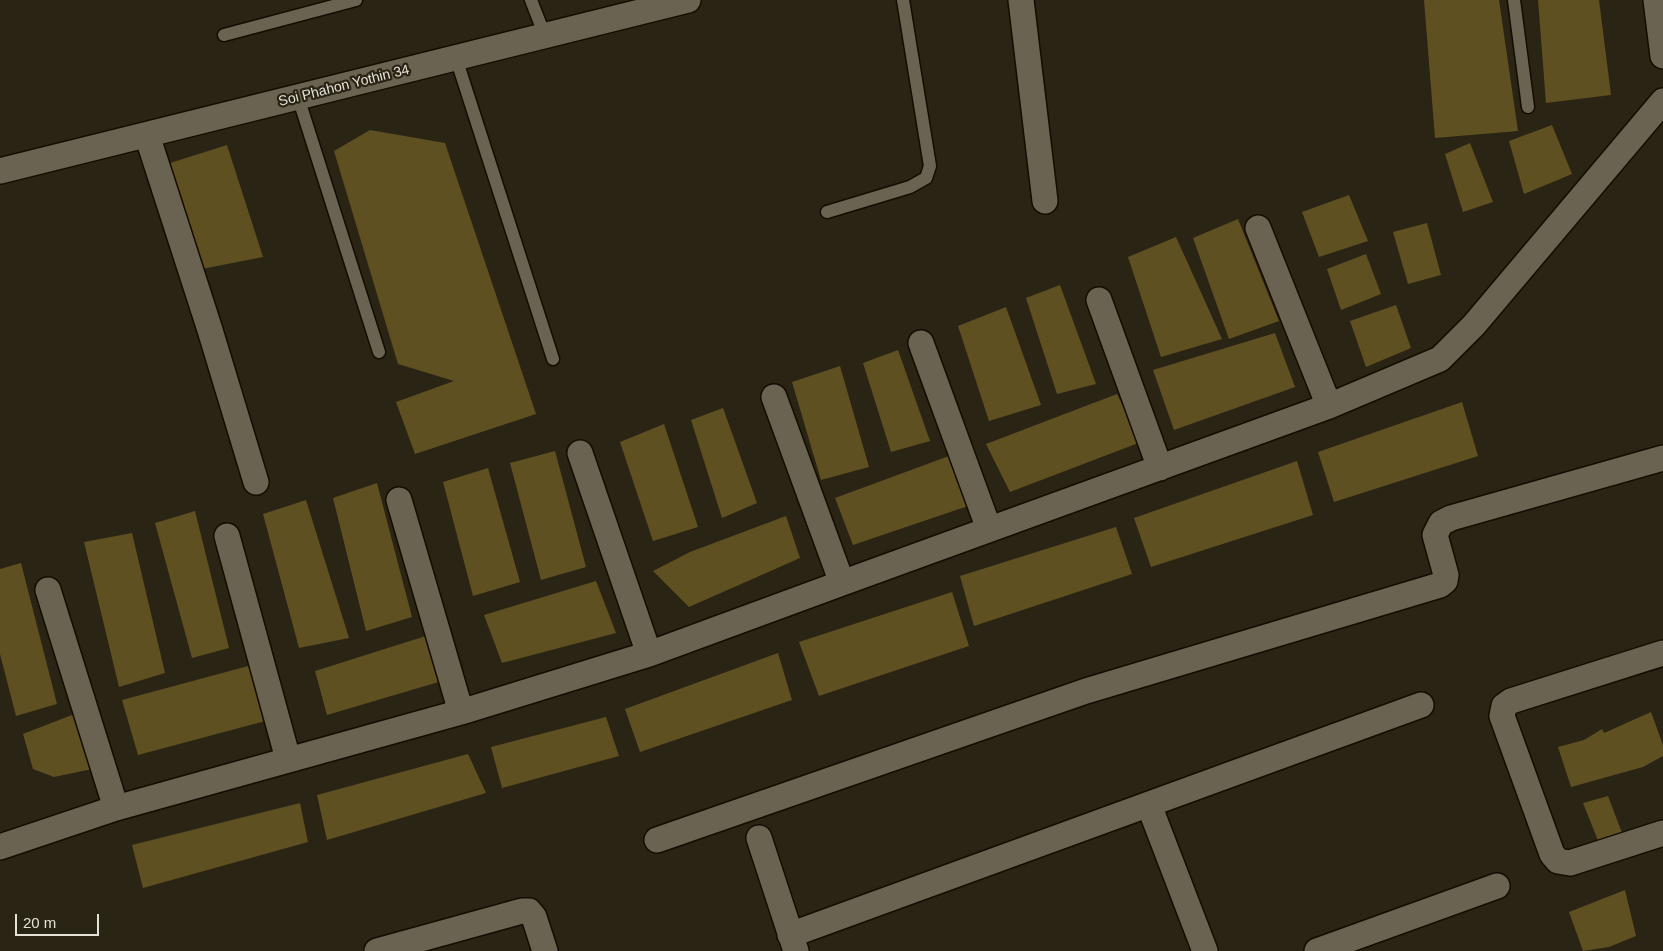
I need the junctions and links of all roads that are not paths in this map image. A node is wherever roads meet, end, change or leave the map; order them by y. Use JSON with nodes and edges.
{"nodes":[{"id":1,"x":356,"y":0,"type":"edge"},
{"id":2,"x":531,"y":0,"type":"edge"},
{"id":3,"x":688,"y":0,"type":"edge"},
{"id":4,"x":903,"y":0,"type":"edge"},
{"id":5,"x":1021,"y":0,"type":"edge"},
{"id":6,"x":1514,"y":0,"type":"edge"},
{"id":7,"x":1656,"y":0,"type":"edge"},
{"id":8,"x":224,"y":35,"type":"dead end"},
{"id":9,"x":545,"y":36,"type":"junction"},
{"id":10,"x":1663,"y":56,"type":"edge"},
{"id":11,"x":456,"y":58,"type":"junction"},
{"id":12,"x":298,"y":97,"type":"junction"},
{"id":13,"x":1663,"y":101,"type":"edge"},
{"id":14,"x":1528,"y":107,"type":"dead end"},
{"id":15,"x":148,"y":135,"type":"junction"},
{"id":16,"x":0,"y":171,"type":"edge"},
{"id":17,"x":1045,"y":201,"type":"dead end"},
{"id":18,"x":827,"y":212,"type":"dead end"},
{"id":19,"x":1258,"y":228,"type":"dead end"},
{"id":20,"x":1099,"y":300,"type":"dead end"},
{"id":21,"x":921,"y":343,"type":"dead end"},
{"id":22,"x":379,"y":352,"type":"dead end"},
{"id":23,"x":554,"y":359,"type":"dead end"},
{"id":24,"x":774,"y":397,"type":"dead end"},
{"id":25,"x":1330,"y":406,"type":"junction"},
{"id":26,"x":580,"y":453,"type":"dead end"},
{"id":27,"x":1663,"y":458,"type":"edge"},
{"id":28,"x":1160,"y":468,"type":"junction"},
{"id":29,"x":256,"y":482,"type":"dead end"},
{"id":30,"x":398,"y":500,"type":"dead end"},
{"id":31,"x":989,"y":529,"type":"junction"},
{"id":32,"x":227,"y":536,"type":"dead end"},
{"id":33,"x":842,"y":582,"type":"junction"},
{"id":34,"x":48,"y":590,"type":"dead end"},
{"id":35,"x":1663,"y":653,"type":"edge"},
{"id":36,"x":649,"y":654,"type":"junction"},
{"id":37,"x":1421,"y":705,"type":"dead end"},
{"id":38,"x":461,"y":712,"type":"junction"},
{"id":39,"x":288,"y":759,"type":"junction"},
{"id":40,"x":1149,"y":805,"type":"junction"},
{"id":41,"x":116,"y":808,"type":"junction"},
{"id":42,"x":1663,"y":833,"type":"edge"},
{"id":43,"x":759,"y":838,"type":"dead end"},
{"id":44,"x":657,"y":840,"type":"dead end"},
{"id":45,"x":0,"y":847,"type":"edge"},
{"id":46,"x":1497,"y":886,"type":"dead end"},
{"id":47,"x":793,"y":943,"type":"edge"},
{"id":48,"x":377,"y":951,"type":"edge"},
{"id":49,"x":545,"y":951,"type":"edge"},
{"id":50,"x":1205,"y":951,"type":"edge"},
{"id":51,"x":1317,"y":951,"type":"edge"}],
"edges":[{"from":1,"to":8,"type":"lane"},
{"from":2,"to":9,"type":"lane"},
{"from":3,"to":9,"type":"street","name":"Soi Phahon Yothin 34"},
{"from":4,"to":18,"type":"lane"},
{"from":5,"to":17,"type":"street"},
{"from":6,"to":14,"type":"lane"},
{"from":7,"to":10,"type":"street"},
{"from":9,"to":11,"type":"street","name":"Soi Phahon Yothin 34"},
{"from":11,"to":12,"type":"street","name":"Soi Phahon Yothin 34"},
{"from":11,"to":23,"type":"lane"},
{"from":12,"to":15,"type":"street","name":"Soi Phahon Yothin 34"},
{"from":12,"to":22,"type":"lane"},
{"from":13,"to":25,"type":"street"},
{"from":15,"to":16,"type":"street","name":"Soi Phahon Yothin 34"},
{"from":15,"to":29,"type":"street"},
{"from":19,"to":25,"type":"street"},
{"from":20,"to":28,"type":"street"},
{"from":21,"to":31,"type":"street"},
{"from":24,"to":33,"type":"street"},
{"from":25,"to":28,"type":"street"},
{"from":26,"to":36,"type":"street"},
{"from":27,"to":44,"type":"street"},
{"from":28,"to":31,"type":"street"},
{"from":30,"to":38,"type":"street"},
{"from":31,"to":33,"type":"street"},
{"from":32,"to":39,"type":"street"},
{"from":33,"to":36,"type":"street"},
{"from":34,"to":41,"type":"street"},
{"from":35,"to":42,"type":"street"},
{"from":36,"to":38,"type":"street"},
{"from":37,"to":40,"type":"street"},
{"from":38,"to":39,"type":"street"},
{"from":39,"to":41,"type":"street"},
{"from":40,"to":47,"type":"street"},
{"from":40,"to":50,"type":"street"},
{"from":41,"to":45,"type":"street"},
{"from":43,"to":47,"type":"street"},
{"from":46,"to":51,"type":"street"},
{"from":48,"to":49,"type":"street"}]}
